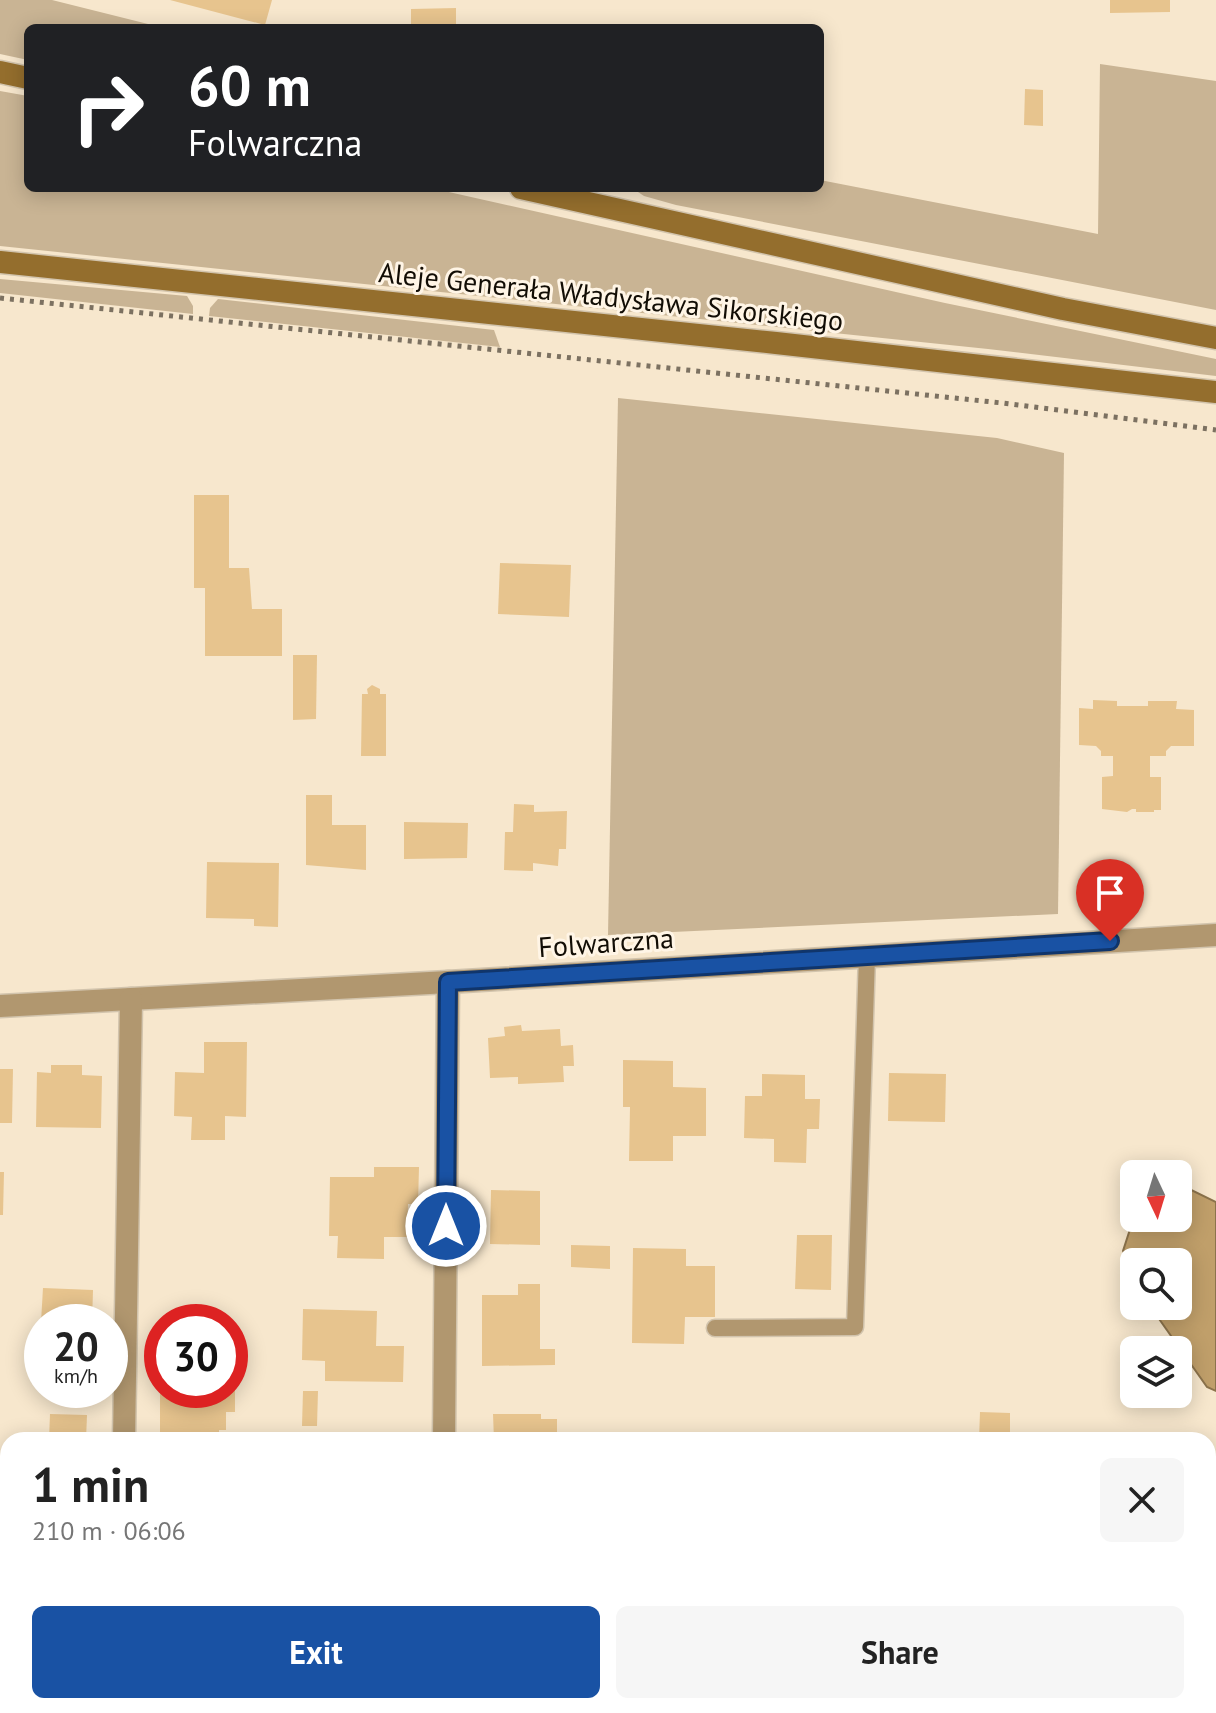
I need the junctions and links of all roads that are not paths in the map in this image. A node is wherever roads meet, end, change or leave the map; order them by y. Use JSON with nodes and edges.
{"nodes":[{"id":1,"x":0,"y":72,"type":"edge"},
{"id":2,"x":24,"y":77,"type":"edge"},
{"id":3,"x":539,"y":192,"type":"edge"},
{"id":4,"x":0,"y":262,"type":"edge"},
{"id":5,"x":1216,"y":338,"type":"edge"},
{"id":6,"x":1216,"y":392,"type":"edge"},
{"id":7,"x":1216,"y":935,"type":"edge"},
{"id":8,"x":867,"y":956,"type":"junction"},
{"id":9,"x":448,"y":982,"type":"junction"},
{"id":10,"x":131,"y":999,"type":"junction"},
{"id":11,"x":0,"y":1006,"type":"edge"},
{"id":12,"x":715,"y":1328,"type":"dead end"},
{"id":13,"x":124,"y":1432,"type":"edge"},
{"id":14,"x":444,"y":1432,"type":"edge"}],
"edges":[{"from":1,"to":2,"type":"main road"},
{"from":3,"to":5,"type":"main road"},
{"from":4,"to":6,"type":"main road","name":"Aleje Generała Władysława Sikorskiego"},
{"from":7,"to":8,"type":"street","name":"Folwarczna"},
{"from":8,"to":9,"type":"street","name":"Folwarczna"},
{"from":8,"to":12,"type":"lane"},
{"from":9,"to":10,"type":"street","name":"Folwarczna"},
{"from":9,"to":14,"type":"street"},
{"from":10,"to":11,"type":"street","name":"Folwarczna"},
{"from":10,"to":13,"type":"street"}]}
